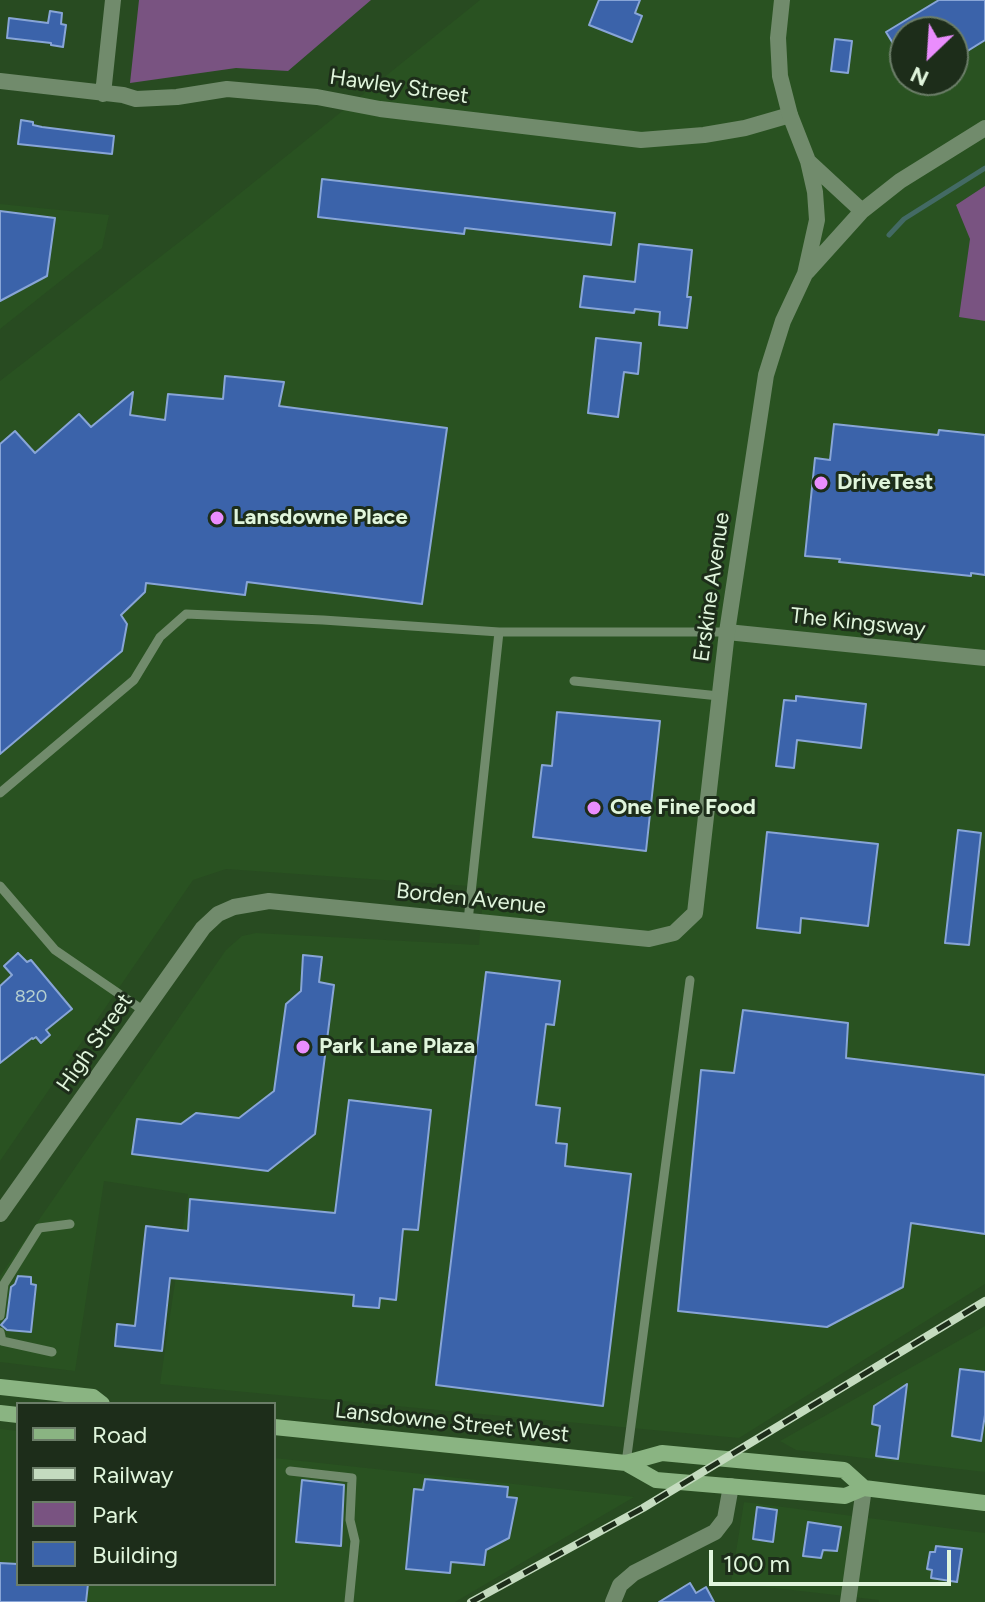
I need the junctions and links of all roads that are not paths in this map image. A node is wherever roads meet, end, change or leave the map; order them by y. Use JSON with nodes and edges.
{"nodes":[{"id":1,"x":113,"y":0,"type":"edge"},
{"id":2,"x":782,"y":0,"type":"edge"},
{"id":3,"x":0,"y":81,"type":"edge"},
{"id":4,"x":103,"y":94,"type":"junction"},
{"id":5,"x":790,"y":115,"type":"junction"},
{"id":6,"x":985,"y":128,"type":"edge"},
{"id":7,"x":808,"y":161,"type":"junction"},
{"id":8,"x":862,"y":211,"type":"junction"},
{"id":9,"x":805,"y":274,"type":"junction"},
{"id":10,"x":499,"y":632,"type":"junction"},
{"id":11,"x":727,"y":632,"type":"junction"},
{"id":12,"x":985,"y":658,"type":"edge"},
{"id":13,"x":574,"y":681,"type":"dead end"},
{"id":14,"x":719,"y":696,"type":"junction"},
{"id":15,"x":0,"y":793,"type":"edge"},
{"id":16,"x":0,"y":886,"type":"edge"},
{"id":17,"x":234,"y":907,"type":"joint"},
{"id":18,"x":695,"y":913,"type":"joint"},
{"id":19,"x":468,"y":921,"type":"junction"},
{"id":20,"x":690,"y":980,"type":"dead end"},
{"id":21,"x":144,"y":1011,"type":"junction"},
{"id":22,"x":0,"y":1214,"type":"edge"},
{"id":23,"x":70,"y":1224,"type":"dead end"},
{"id":24,"x":0,"y":1316,"type":"edge"},
{"id":25,"x":0,"y":1332,"type":"edge"},
{"id":26,"x":52,"y":1352,"type":"dead end"},
{"id":27,"x":0,"y":1387,"type":"edge"},
{"id":28,"x":99,"y":1402,"type":"edge"},
{"id":29,"x":276,"y":1427,"type":"edge"},
{"id":30,"x":626,"y":1463,"type":"junction"},
{"id":31,"x":290,"y":1471,"type":"dead end"},
{"id":32,"x":731,"y":1486,"type":"junction"},
{"id":33,"x":864,"y":1488,"type":"junction"},
{"id":34,"x":985,"y":1503,"type":"edge"},
{"id":35,"x":349,"y":1602,"type":"edge"},
{"id":36,"x":613,"y":1602,"type":"edge"},
{"id":37,"x":848,"y":1602,"type":"edge"}],
"edges":[{"from":1,"to":4,"type":"street"},
{"from":2,"to":5,"type":"street"},
{"from":3,"to":4,"type":"street","name":"Hawley Street"},
{"from":4,"to":5,"type":"street","name":"Hawley Street"},
{"from":5,"to":7,"type":"street"},
{"from":6,"to":8,"type":"street"},
{"from":7,"to":8,"type":"street"},
{"from":7,"to":9,"type":"street"},
{"from":8,"to":9,"type":"street"},
{"from":9,"to":11,"type":"street","name":"Erskine Avenue"},
{"from":10,"to":11,"type":"lane"},
{"from":10,"to":15,"type":"lane"},
{"from":10,"to":19,"type":"lane"},
{"from":11,"to":12,"type":"street","name":"The Kingsway"},
{"from":11,"to":14,"type":"street","name":"Erskine Avenue"},
{"from":13,"to":14,"type":"lane"},
{"from":14,"to":18,"type":"street","name":"Erskine Avenue"},
{"from":16,"to":21,"type":"lane"},
{"from":17,"to":19,"type":"street","name":"Borden Avenue"},
{"from":17,"to":21,"type":"street","name":"High Street"},
{"from":18,"to":19,"type":"street","name":"Borden Avenue"},
{"from":20,"to":30,"type":"lane"},
{"from":21,"to":22,"type":"street","name":"High Street"},
{"from":23,"to":24,"type":"lane"},
{"from":25,"to":26,"type":"lane"},
{"from":27,"to":28,"type":"main road"},
{"from":29,"to":30,"type":"main road","name":"Lansdowne Street West"},
{"from":30,"to":32,"type":"main road","name":"Lansdowne Street West"},
{"from":30,"to":33,"type":"main road","name":"Lansdowne Street West"},
{"from":31,"to":35,"type":"lane"},
{"from":32,"to":33,"type":"main road","name":"Lansdowne Street West"},
{"from":32,"to":36,"type":"street"},
{"from":33,"to":34,"type":"main road","name":"Lansdowne Street West"},
{"from":33,"to":37,"type":"street"}]}
